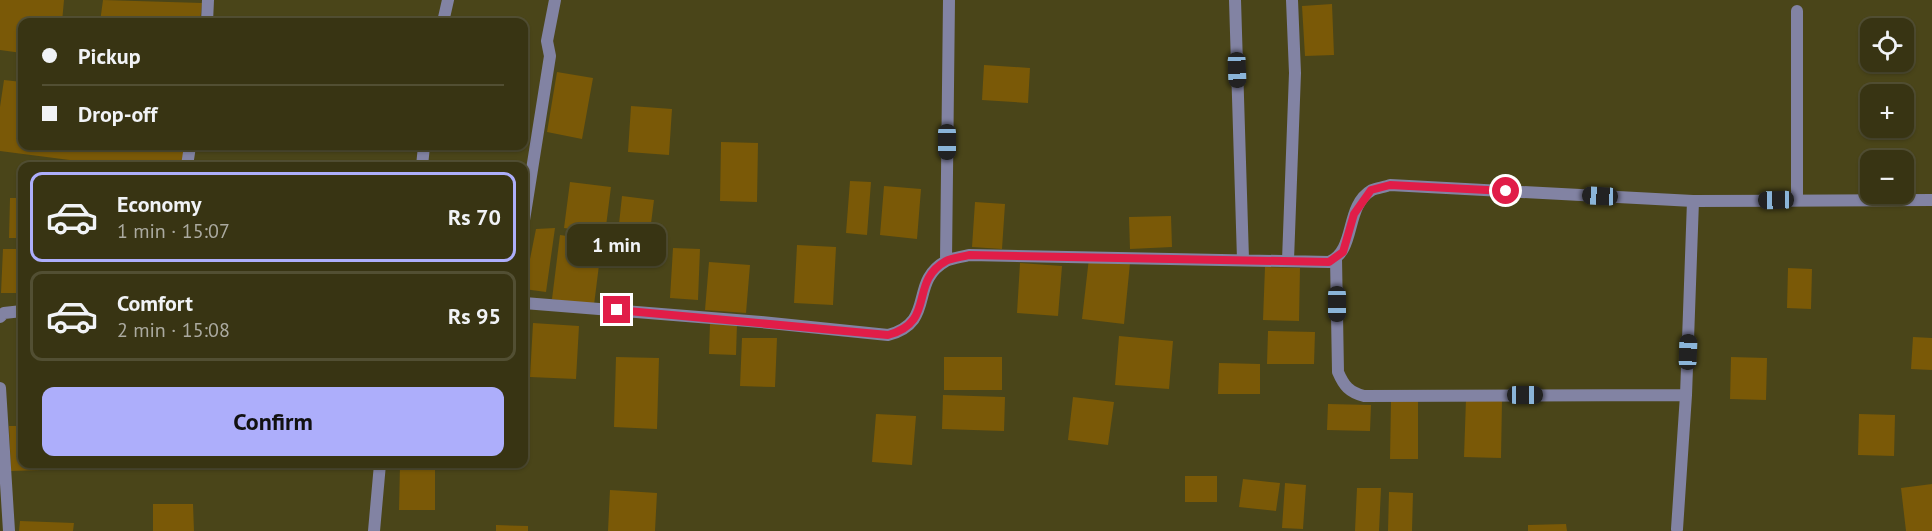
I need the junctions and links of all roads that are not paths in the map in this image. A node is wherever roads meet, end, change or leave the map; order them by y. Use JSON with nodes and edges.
{"nodes":[{"id":1,"x":208,"y":0,"type":"edge"},
{"id":2,"x":448,"y":0,"type":"edge"},
{"id":3,"x":555,"y":0,"type":"edge"},
{"id":4,"x":949,"y":0,"type":"edge"},
{"id":5,"x":1235,"y":0,"type":"edge"},
{"id":6,"x":1292,"y":0,"type":"edge"},
{"id":7,"x":1797,"y":11,"type":"dead end"},
{"id":8,"x":207,"y":18,"type":"edge"},
{"id":9,"x":444,"y":18,"type":"edge"},
{"id":10,"x":528,"y":195,"type":"edge"},
{"id":11,"x":1797,"y":200,"type":"junction"},
{"id":12,"x":1932,"y":200,"type":"edge"},
{"id":13,"x":1693,"y":201,"type":"junction"},
{"id":14,"x":1336,"y":258,"type":"junction"},
{"id":15,"x":1243,"y":259,"type":"junction"},
{"id":16,"x":1288,"y":260,"type":"junction"},
{"id":17,"x":946,"y":261,"type":"junction"},
{"id":18,"x":528,"y":303,"type":"edge"},
{"id":19,"x":18,"y":311,"type":"edge"},
{"id":20,"x":0,"y":317,"type":"edge"},
{"id":21,"x":0,"y":388,"type":"edge"},
{"id":22,"x":1686,"y":394,"type":"junction"},
{"id":23,"x":380,"y":468,"type":"edge"},
{"id":24,"x":1677,"y":529,"type":"dead end"},
{"id":25,"x":9,"y":531,"type":"edge"},
{"id":26,"x":374,"y":531,"type":"edge"}],
"edges":[{"from":1,"to":8,"type":"street"},
{"from":2,"to":9,"type":"street"},
{"from":3,"to":10,"type":"street"},
{"from":4,"to":17,"type":"street"},
{"from":5,"to":15,"type":"street"},
{"from":6,"to":16,"type":"street"},
{"from":7,"to":11,"type":"street"},
{"from":11,"to":12,"type":"street"},
{"from":11,"to":13,"type":"street"},
{"from":13,"to":14,"type":"street"},
{"from":13,"to":22,"type":"street"},
{"from":14,"to":16,"type":"street"},
{"from":14,"to":22,"type":"street"},
{"from":15,"to":16,"type":"street"},
{"from":15,"to":17,"type":"street"},
{"from":17,"to":18,"type":"street"},
{"from":19,"to":20,"type":"street"},
{"from":21,"to":25,"type":"street"},
{"from":22,"to":24,"type":"street"},
{"from":23,"to":26,"type":"street"}]}
